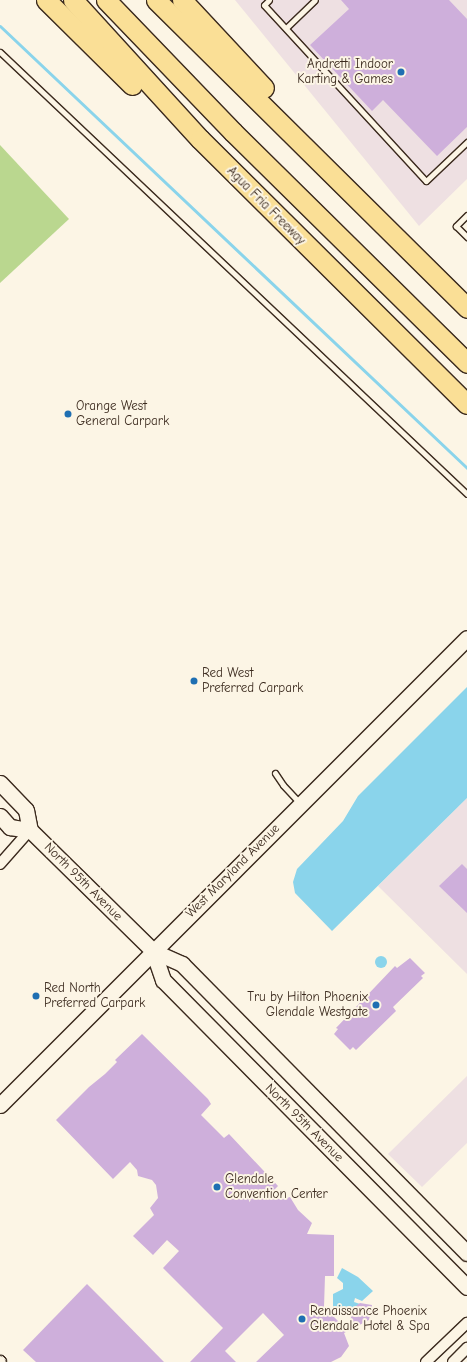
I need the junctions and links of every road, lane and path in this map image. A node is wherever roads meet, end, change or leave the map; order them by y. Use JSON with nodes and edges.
{"nodes":[{"id":1,"x":46,"y":0,"type":"edge"},
{"id":2,"x":73,"y":0,"type":"edge"},
{"id":3,"x":106,"y":0,"type":"edge"},
{"id":4,"x":124,"y":0,"type":"edge"},
{"id":5,"x":156,"y":0,"type":"edge"},
{"id":6,"x":182,"y":0,"type":"edge"},
{"id":7,"x":269,"y":0,"type":"edge"},
{"id":8,"x":315,"y":0,"type":"edge"},
{"id":9,"x":286,"y":28,"type":"junction"},
{"id":10,"x":0,"y":52,"type":"edge"},
{"id":11,"x":467,"y":142,"type":"edge"},
{"id":12,"x":321,"y":162,"type":"junction"},
{"id":13,"x":270,"y":211,"type":"junction"},
{"id":14,"x":467,"y":215,"type":"edge"},
{"id":15,"x":467,"y":237,"type":"edge"},
{"id":16,"x":467,"y":308,"type":"edge"},
{"id":17,"x":467,"y":346,"type":"edge"},
{"id":18,"x":467,"y":363,"type":"edge"},
{"id":19,"x":467,"y":404,"type":"edge"},
{"id":20,"x":467,"y":494,"type":"edge"},
{"id":21,"x":467,"y":638,"type":"edge"},
{"id":22,"x":275,"y":773,"type":"dead end"},
{"id":23,"x":0,"y":783,"type":"edge"},
{"id":24,"x":300,"y":804,"type":"junction"},
{"id":25,"x":0,"y":816,"type":"edge"},
{"id":26,"x":30,"y":830,"type":"junction"},
{"id":27,"x":0,"y":864,"type":"edge"},
{"id":28,"x":153,"y":951,"type":"junction"},
{"id":29,"x":0,"y":1105,"type":"edge"},
{"id":30,"x":467,"y":1253,"type":"edge"},
{"id":31,"x":467,"y":1286,"type":"edge"},
{"id":32,"x":467,"y":1323,"type":"edge"},
{"id":33,"x":467,"y":1348,"type":"edge"},
{"id":34,"x":426,"y":1362,"type":"edge"},
{"id":35,"x":453,"y":1362,"type":"edge"}],
"edges":[{"from":1,"to":13,"type":"highway"},
{"from":2,"to":13,"type":"highway","name":"Agua Fria Freeway"},
{"from":3,"to":18,"type":"highway"},
{"from":4,"to":17,"type":"highway"},
{"from":5,"to":12,"type":"highway"},
{"from":6,"to":12,"type":"highway"},
{"from":7,"to":9,"type":"lane"},
{"from":8,"to":9,"type":"lane"},
{"from":9,"to":11,"type":"lane"},
{"from":10,"to":20,"type":"lane"},
{"from":12,"to":16,"type":"highway"},
{"from":13,"to":19,"type":"highway","name":"Agua Fria Freeway"},
{"from":14,"to":15,"type":"lane"},
{"from":21,"to":24,"type":"street","name":"West Maryland Avenue"},
{"from":22,"to":24,"type":"lane"},
{"from":23,"to":26,"type":"street"},
{"from":24,"to":28,"type":"street","name":"West Maryland Avenue"},
{"from":25,"to":26,"type":"street"},
{"from":26,"to":27,"type":"street"},
{"from":26,"to":28,"type":"street","name":"North 95th Avenue"},
{"from":28,"to":29,"type":"street","name":"West Maryland Avenue"},
{"from":28,"to":30,"type":"street","name":"North 95th Avenue"},
{"from":28,"to":31,"type":"street","name":"North 95th Avenue"},
{"from":32,"to":34,"type":"street"},
{"from":33,"to":35,"type":"street"}]}
